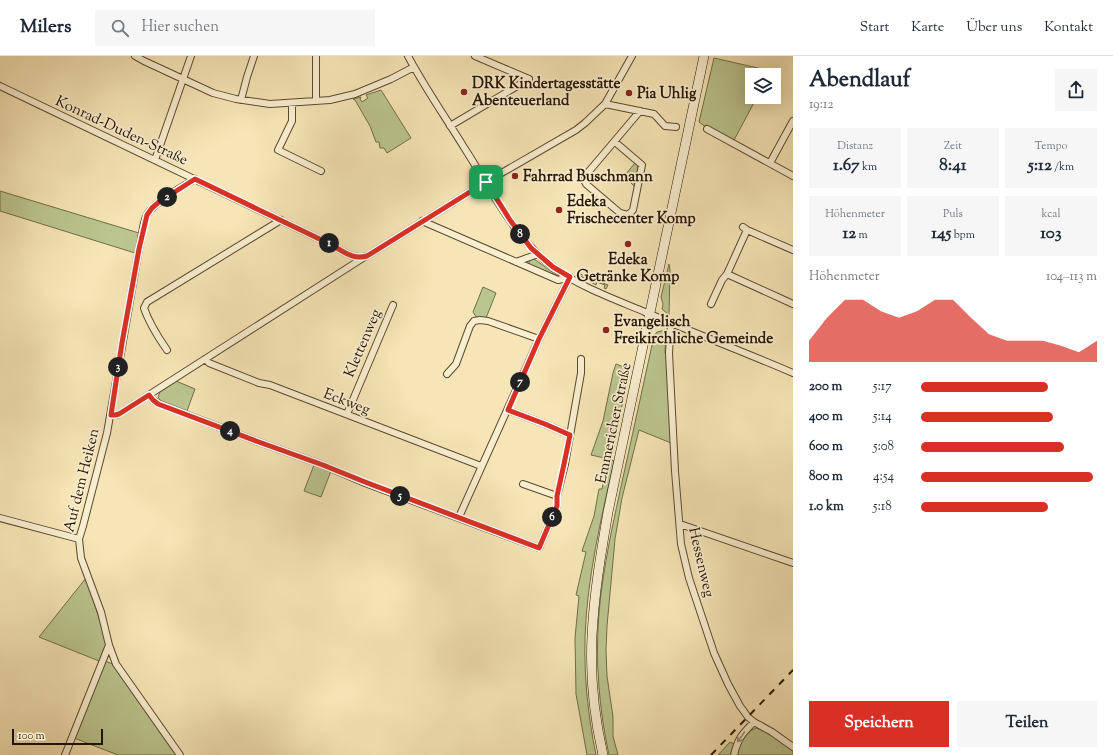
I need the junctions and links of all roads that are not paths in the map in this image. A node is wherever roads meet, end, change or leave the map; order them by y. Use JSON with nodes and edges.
{"nodes":[{"id":1,"x":135,"y":56,"type":"edge"},
{"id":2,"x":191,"y":56,"type":"edge"},
{"id":3,"x":254,"y":56,"type":"edge"},
{"id":4,"x":316,"y":56,"type":"edge"},
{"id":5,"x":408,"y":56,"type":"edge"},
{"id":6,"x":475,"y":56,"type":"edge"},
{"id":7,"x":632,"y":56,"type":"edge"},
{"id":8,"x":704,"y":56,"type":"edge"},
{"id":9,"x":414,"y":67,"type":"junction"},
{"id":10,"x":183,"y":79,"type":"junction"},
{"id":11,"x":0,"y":86,"type":"edge"},
{"id":12,"x":241,"y":100,"type":"junction"},
{"id":13,"x":316,"y":101,"type":"junction"},
{"id":14,"x":292,"y":103,"type":"junction"},
{"id":15,"x":605,"y":104,"type":"junction"},
{"id":16,"x":640,"y":111,"type":"junction"},
{"id":17,"x":793,"y":121,"type":"edge"},
{"id":18,"x":450,"y":126,"type":"junction"},
{"id":19,"x":676,"y":127,"type":"dead end"},
{"id":20,"x":707,"y":129,"type":"dead end"},
{"id":21,"x":615,"y":142,"type":"junction"},
{"id":22,"x":155,"y":160,"type":"junction"},
{"id":23,"x":770,"y":163,"type":"junction"},
{"id":24,"x":321,"y":171,"type":"dead end"},
{"id":25,"x":793,"y":176,"type":"edge"},
{"id":26,"x":195,"y":179,"type":"junction"},
{"id":27,"x":486,"y":182,"type":"junction"},
{"id":28,"x":281,"y":220,"type":"junction"},
{"id":29,"x":422,"y":221,"type":"junction"},
{"id":30,"x":793,"y":250,"type":"edge"},
{"id":31,"x":538,"y":254,"type":"junction"},
{"id":32,"x":367,"y":256,"type":"junction"},
{"id":33,"x":516,"y":262,"type":"junction"},
{"id":34,"x":727,"y":274,"type":"junction"},
{"id":35,"x":570,"y":277,"type":"junction"},
{"id":36,"x":711,"y":304,"type":"dead end"},
{"id":37,"x":793,"y":304,"type":"edge"},
{"id":38,"x":392,"y":305,"type":"dead end"},
{"id":39,"x":650,"y":314,"type":"junction"},
{"id":40,"x":671,"y":323,"type":"junction"},
{"id":41,"x":539,"y":339,"type":"junction"},
{"id":42,"x":167,"y":350,"type":"dead end"},
{"id":43,"x":205,"y":359,"type":"junction"},
{"id":44,"x":581,"y":359,"type":"dead end"},
{"id":45,"x":793,"y":373,"type":"edge"},
{"id":46,"x":448,"y":374,"type":"dead end"},
{"id":47,"x":149,"y":395,"type":"junction"},
{"id":48,"x":508,"y":410,"type":"junction"},
{"id":49,"x":347,"y":414,"type":"junction"},
{"id":50,"x":111,"y":415,"type":"junction"},
{"id":51,"x":570,"y":435,"type":"junction"},
{"id":52,"x":481,"y":466,"type":"junction"},
{"id":53,"x":523,"y":484,"type":"dead end"},
{"id":54,"x":557,"y":496,"type":"junction"},
{"id":55,"x":459,"y":517,"type":"junction"},
{"id":56,"x":0,"y":518,"type":"edge"},
{"id":57,"x":680,"y":524,"type":"junction"},
{"id":58,"x":79,"y":540,"type":"junction"},
{"id":59,"x":793,"y":564,"type":"edge"},
{"id":60,"x":109,"y":645,"type":"junction"},
{"id":61,"x":754,"y":722,"type":"junction"},
{"id":62,"x":793,"y":747,"type":"edge"},
{"id":63,"x":65,"y":755,"type":"edge"},
{"id":64,"x":180,"y":755,"type":"edge"},
{"id":65,"x":603,"y":755,"type":"edge"},
{"id":66,"x":734,"y":755,"type":"edge"}],
"edges":[{"from":1,"to":10,"type":"street"},
{"from":2,"to":10,"type":"street"},
{"from":3,"to":12,"type":"street"},
{"from":4,"to":13,"type":"street"},
{"from":5,"to":9,"type":"street"},
{"from":6,"to":18,"type":"street"},
{"from":7,"to":15,"type":"street"},
{"from":8,"to":39,"type":"main road","name":"Emmericher Straße"},
{"from":9,"to":13,"type":"street"},
{"from":9,"to":18,"type":"street"},
{"from":10,"to":12,"type":"street"},
{"from":10,"to":22,"type":"street"},
{"from":11,"to":22,"type":"street","name":"Konrad-Duden-Straße"},
{"from":12,"to":14,"type":"street"},
{"from":13,"to":14,"type":"street"},
{"from":14,"to":24,"type":"street"},
{"from":15,"to":16,"type":"street"},
{"from":15,"to":27,"type":"street"},
{"from":16,"to":19,"type":"street"},
{"from":16,"to":21,"type":"street"},
{"from":17,"to":23,"type":"street"},
{"from":18,"to":27,"type":"street"},
{"from":20,"to":23,"type":"street"},
{"from":21,"to":21,"type":"street"},
{"from":22,"to":26,"type":"street","name":"Konrad-Duden-Straße"},
{"from":23,"to":25,"type":"street"},
{"from":26,"to":28,"type":"street","name":"Konrad-Duden-Straße"},
{"from":26,"to":50,"type":"street"},
{"from":27,"to":29,"type":"street"},
{"from":27,"to":31,"type":"street"},
{"from":28,"to":32,"type":"street","name":"Konrad-Duden-Straße"},
{"from":28,"to":42,"type":"street"},
{"from":29,"to":32,"type":"street"},
{"from":29,"to":33,"type":"street"},
{"from":30,"to":34,"type":"street"},
{"from":31,"to":33,"type":"street"},
{"from":31,"to":35,"type":"street"},
{"from":32,"to":43,"type":"street","name":"Auf dem Heiken"},
{"from":33,"to":35,"type":"street"},
{"from":34,"to":36,"type":"street"},
{"from":34,"to":37,"type":"street"},
{"from":35,"to":39,"type":"street"},
{"from":35,"to":41,"type":"street"},
{"from":38,"to":49,"type":"street","name":"Klettenweg"},
{"from":39,"to":40,"type":"street"},
{"from":39,"to":65,"type":"main road","name":"Emmericher Straße"},
{"from":40,"to":45,"type":"street"},
{"from":40,"to":57,"type":"street","name":"Hessenweg"},
{"from":41,"to":46,"type":"street"},
{"from":41,"to":48,"type":"street"},
{"from":43,"to":47,"type":"street","name":"Auf dem Heiken"},
{"from":43,"to":49,"type":"street","name":"Eckweg"},
{"from":44,"to":51,"type":"street"},
{"from":47,"to":50,"type":"street","name":"Auf dem Heiken"},
{"from":47,"to":55,"type":"street"},
{"from":48,"to":51,"type":"street"},
{"from":48,"to":52,"type":"street"},
{"from":49,"to":52,"type":"street","name":"Eckweg"},
{"from":50,"to":58,"type":"street","name":"Auf dem Heiken"},
{"from":51,"to":54,"type":"street"},
{"from":52,"to":55,"type":"street"},
{"from":53,"to":54,"type":"street"},
{"from":54,"to":55,"type":"street"},
{"from":56,"to":58,"type":"street"},
{"from":57,"to":59,"type":"street"},
{"from":57,"to":61,"type":"street","name":"Hessenweg"},
{"from":58,"to":60,"type":"street","name":"Auf dem Heiken"},
{"from":60,"to":63,"type":"street"},
{"from":60,"to":64,"type":"street","name":"Auf dem Heiken"},
{"from":61,"to":62,"type":"street","name":"Hessenweg"},
{"from":61,"to":66,"type":"street","one_way":true}]}
